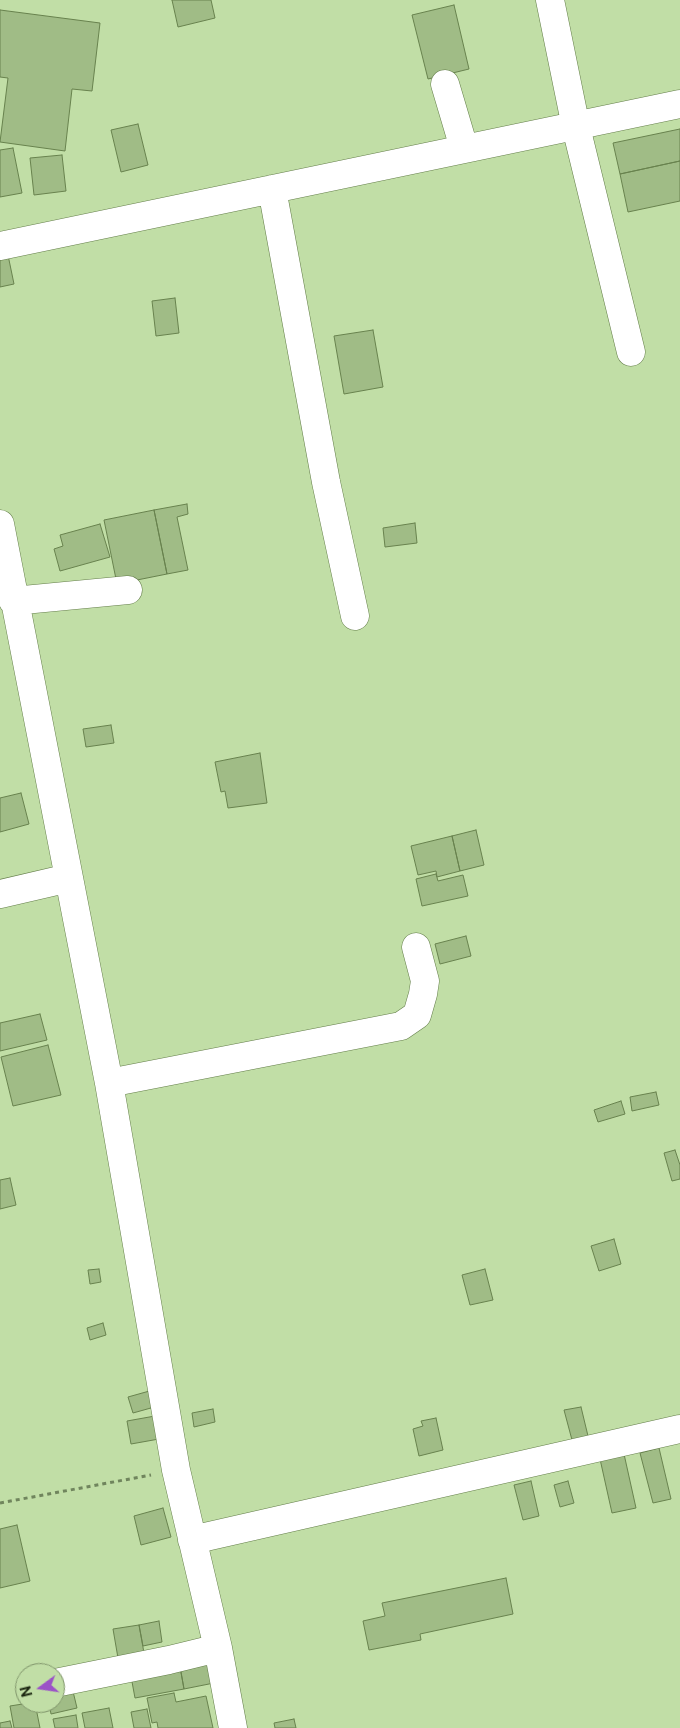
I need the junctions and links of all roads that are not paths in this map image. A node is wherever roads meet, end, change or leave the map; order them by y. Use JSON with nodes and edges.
{"nodes":[{"id":1,"x":550,"y":0,"type":"edge"},
{"id":2,"x":445,"y":84,"type":"dead end"},
{"id":3,"x":680,"y":104,"type":"edge"},
{"id":4,"x":576,"y":127,"type":"junction"},
{"id":5,"x":464,"y":148,"type":"junction"},
{"id":6,"x":272,"y":190,"type":"junction"},
{"id":7,"x":0,"y":246,"type":"edge"},
{"id":8,"x":631,"y":352,"type":"dead end"},
{"id":9,"x":0,"y":524,"type":"edge"},
{"id":10,"x":128,"y":590,"type":"dead end"},
{"id":11,"x":13,"y":601,"type":"junction"},
{"id":12,"x":354,"y":616,"type":"dead end"},
{"id":13,"x":69,"y":878,"type":"junction"},
{"id":14,"x":0,"y":894,"type":"edge"},
{"id":15,"x":416,"y":947,"type":"dead end"},
{"id":16,"x":109,"y":1083,"type":"junction"},
{"id":17,"x":680,"y":1429,"type":"edge"},
{"id":18,"x":192,"y":1540,"type":"junction"},
{"id":19,"x":218,"y":1648,"type":"junction"},
{"id":20,"x":65,"y":1681,"type":"edge"},
{"id":21,"x":234,"y":1728,"type":"edge"}],
"edges":[{"from":1,"to":4,"type":"street"},
{"from":2,"to":5,"type":"street"},
{"from":3,"to":4,"type":"street"},
{"from":4,"to":5,"type":"street"},
{"from":4,"to":8,"type":"street"},
{"from":5,"to":6,"type":"street"},
{"from":6,"to":7,"type":"street"},
{"from":6,"to":12,"type":"street"},
{"from":9,"to":11,"type":"street"},
{"from":10,"to":11,"type":"street"},
{"from":11,"to":13,"type":"street"},
{"from":13,"to":14,"type":"street"},
{"from":13,"to":16,"type":"street"},
{"from":15,"to":16,"type":"street"},
{"from":16,"to":18,"type":"street"},
{"from":17,"to":18,"type":"street"},
{"from":18,"to":19,"type":"street"},
{"from":19,"to":20,"type":"street"},
{"from":19,"to":21,"type":"street"}]}
